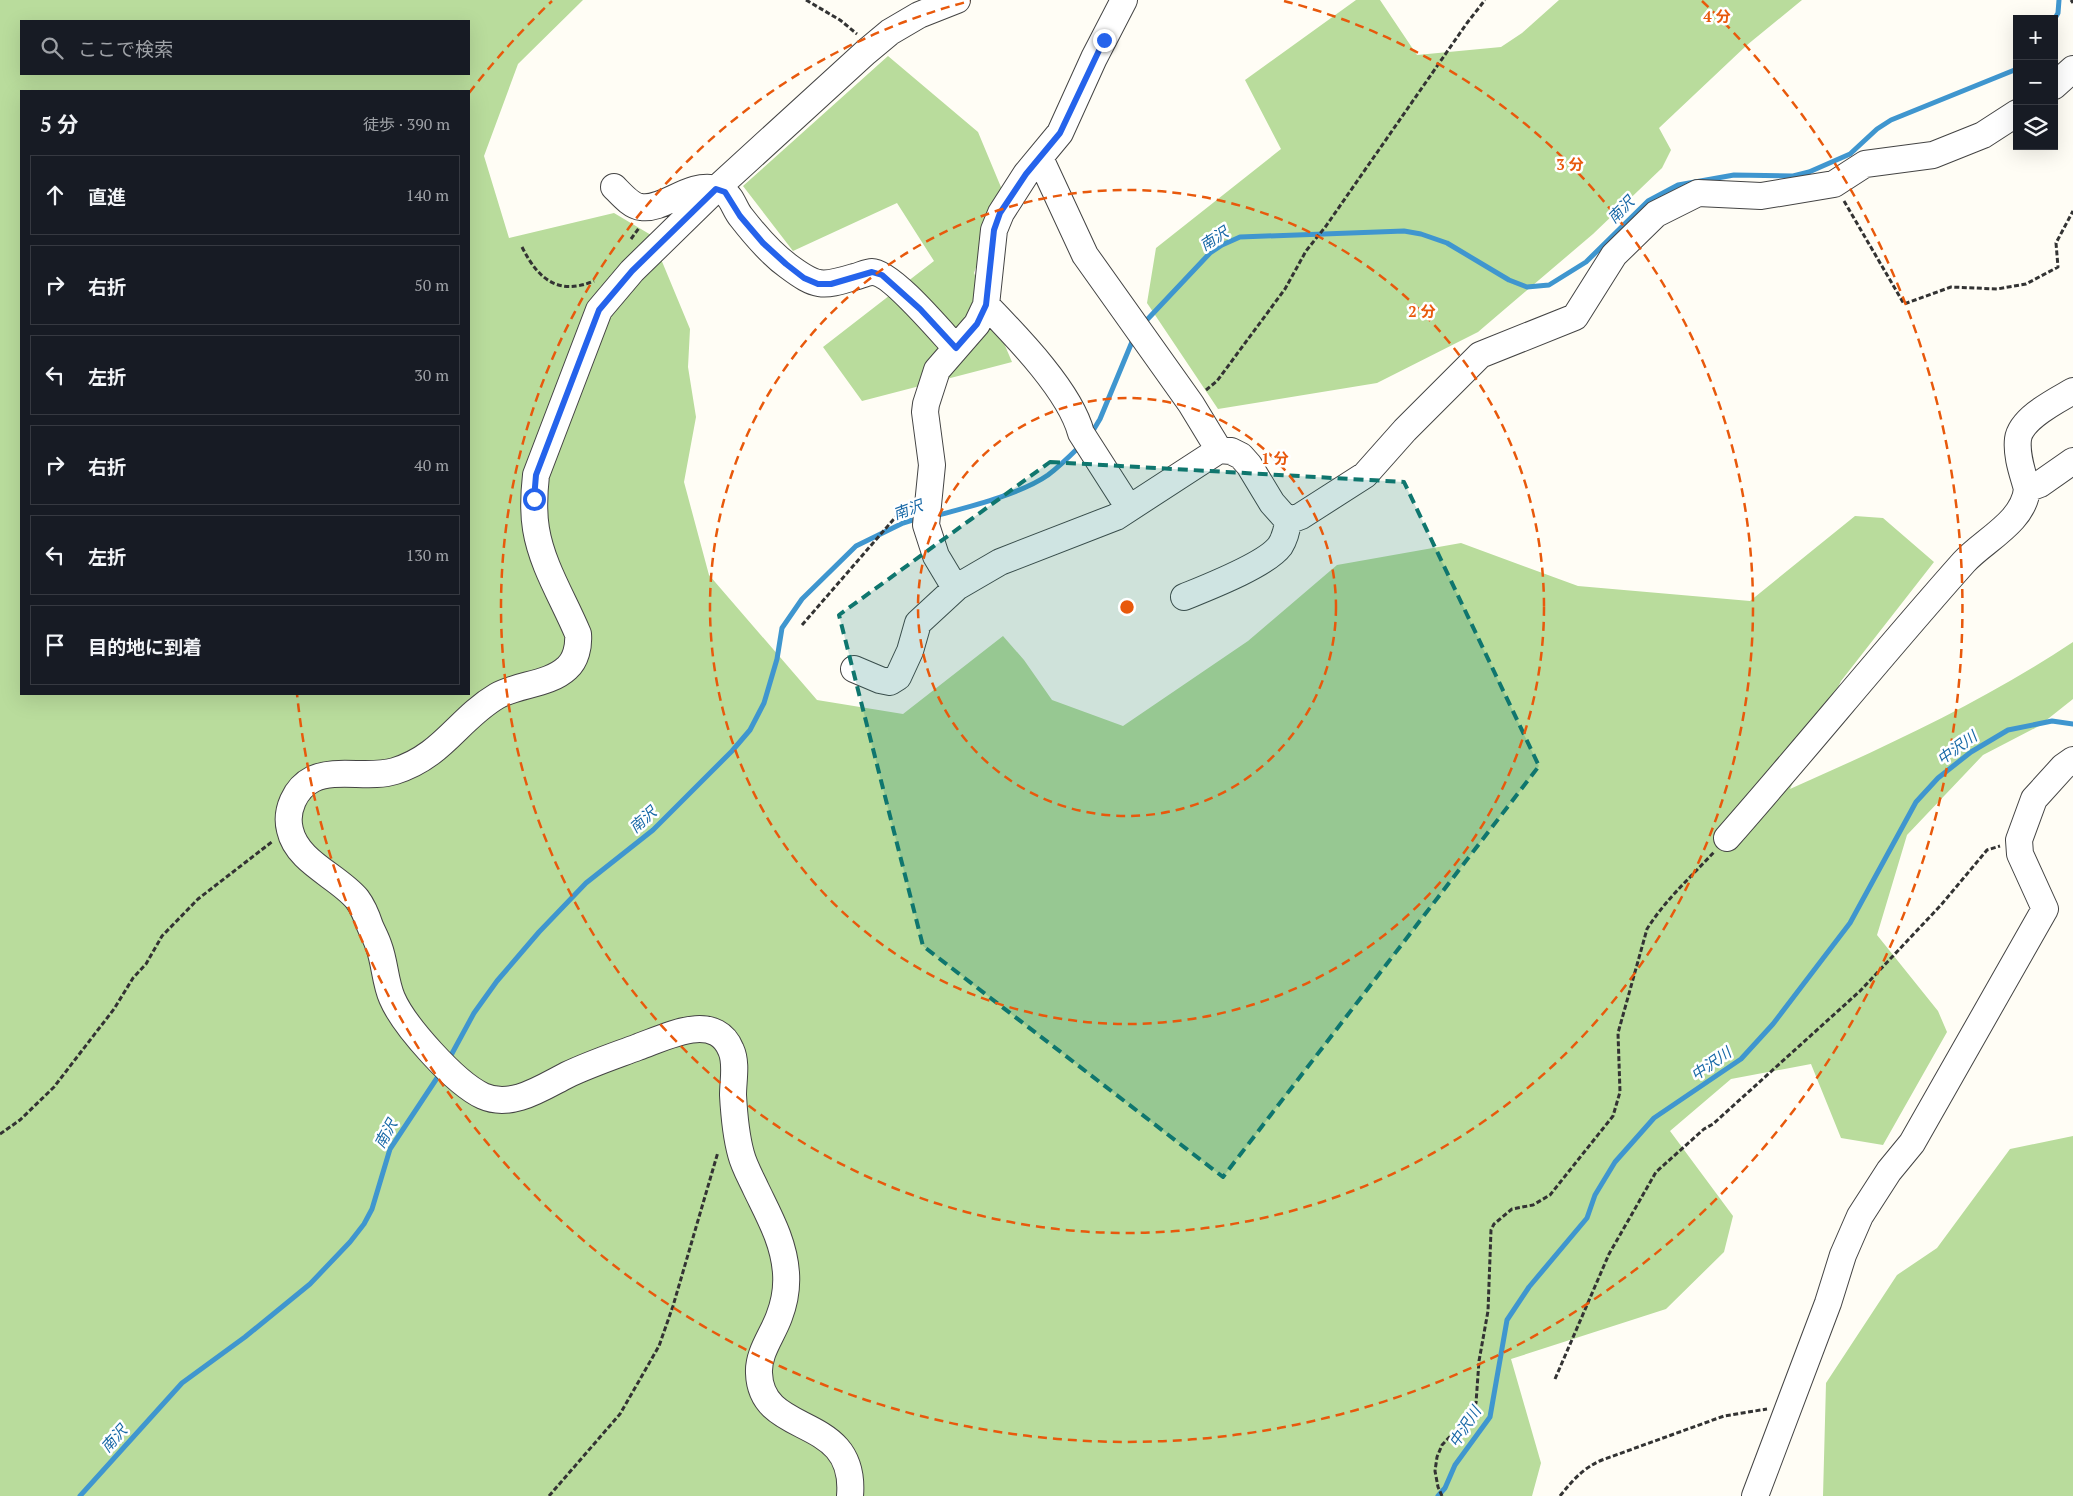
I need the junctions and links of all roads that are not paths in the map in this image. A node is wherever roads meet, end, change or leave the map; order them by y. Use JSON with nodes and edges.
{"nodes":[{"id":1,"x":957,"y":0,"type":"edge"},
{"id":2,"x":1124,"y":0,"type":"edge"},
{"id":3,"x":2073,"y":69,"type":"edge"},
{"id":4,"x":2058,"y":82,"type":"edge"},
{"id":5,"x":2013,"y":116,"type":"edge"},
{"id":6,"x":1040,"y":158,"type":"junction"},
{"id":7,"x":614,"y":188,"type":"dead end"},
{"id":8,"x":716,"y":189,"type":"junction"},
{"id":9,"x":986,"y":305,"type":"junction"},
{"id":10,"x":956,"y":348,"type":"junction"},
{"id":11,"x":2073,"y":391,"type":"edge"},
{"id":12,"x":1219,"y":450,"type":"junction"},
{"id":13,"x":2073,"y":461,"type":"edge"},
{"id":14,"x":2027,"y":489,"type":"junction"},
{"id":15,"x":1128,"y":508,"type":"junction"},
{"id":16,"x":1288,"y":521,"type":"junction"},
{"id":17,"x":957,"y":587,"type":"junction"},
{"id":18,"x":1184,"y":597,"type":"dead end"},
{"id":19,"x":854,"y":669,"type":"dead end"},
{"id":20,"x":2073,"y":760,"type":"edge"},
{"id":21,"x":1727,"y":838,"type":"road end"},
{"id":22,"x":850,"y":1496,"type":"edge"},
{"id":23,"x":1756,"y":1496,"type":"edge"}],
"edges":[{"from":1,"to":8,"type":"street"},
{"from":2,"to":6,"type":"street"},
{"from":3,"to":4,"type":"street"},
{"from":5,"to":16,"type":"street"},
{"from":6,"to":9,"type":"street"},
{"from":6,"to":12,"type":"street"},
{"from":7,"to":8,"type":"street"},
{"from":8,"to":10,"type":"street"},
{"from":8,"to":22,"type":"street"},
{"from":9,"to":10,"type":"street"},
{"from":9,"to":15,"type":"street"},
{"from":10,"to":17,"type":"street"},
{"from":11,"to":14,"type":"street"},
{"from":12,"to":15,"type":"street"},
{"from":12,"to":16,"type":"street"},
{"from":13,"to":14,"type":"street"},
{"from":14,"to":21,"type":"street"},
{"from":15,"to":17,"type":"street"},
{"from":16,"to":18,"type":"street"},
{"from":17,"to":19,"type":"street"},
{"from":20,"to":23,"type":"street"}]}
